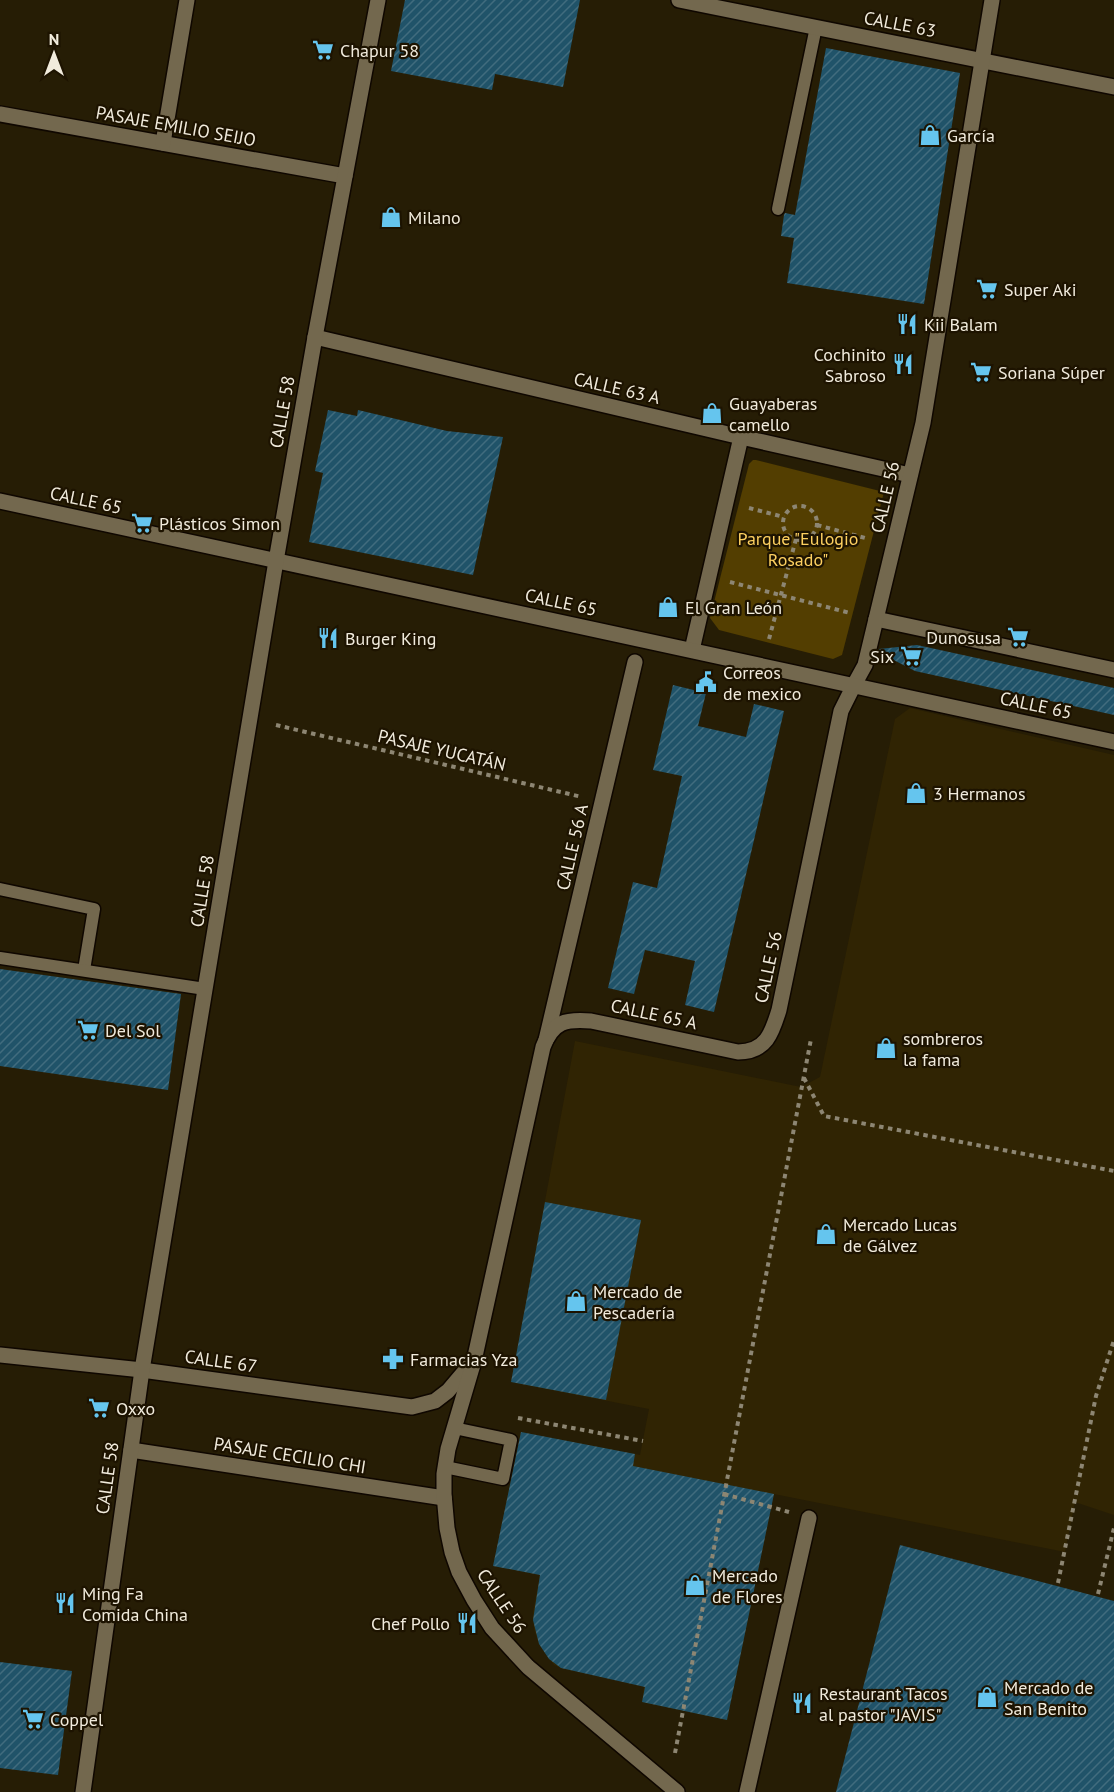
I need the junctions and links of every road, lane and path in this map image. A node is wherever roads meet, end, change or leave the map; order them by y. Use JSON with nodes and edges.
{"nodes":[{"id":1,"x":187,"y":0,"type":"edge"},
{"id":2,"x":378,"y":0,"type":"edge"},
{"id":3,"x":679,"y":0,"type":"edge"},
{"id":4,"x":992,"y":0,"type":"edge"},
{"id":5,"x":816,"y":27,"type":"junction"},
{"id":6,"x":983,"y":61,"type":"junction"},
{"id":7,"x":1114,"y":87,"type":"edge"},
{"id":8,"x":0,"y":114,"type":"edge"},
{"id":9,"x":163,"y":143,"type":"junction"},
{"id":10,"x":345,"y":176,"type":"junction"},
{"id":11,"x":778,"y":209,"type":"dead end"},
{"id":12,"x":315,"y":337,"type":"junction"},
{"id":13,"x":741,"y":437,"type":"junction"},
{"id":14,"x":910,"y":475,"type":"junction"},
{"id":15,"x":0,"y":501,"type":"edge"},
{"id":16,"x":745,"y":507,"type":"dead end"},
{"id":17,"x":784,"y":517,"type":"junction"},
{"id":18,"x":817,"y":525,"type":"junction"},
{"id":19,"x":796,"y":539,"type":"junction"},
{"id":20,"x":869,"y":539,"type":"dead end"},
{"id":21,"x":276,"y":561,"type":"junction"},
{"id":22,"x":726,"y":581,"type":"dead end"},
{"id":23,"x":781,"y":595,"type":"junction"},
{"id":24,"x":850,"y":613,"type":"dead end"},
{"id":25,"x":876,"y":619,"type":"junction"},
{"id":26,"x":769,"y":639,"type":"dead end"},
{"id":27,"x":692,"y":650,"type":"junction"},
{"id":28,"x":635,"y":662,"type":"dead end"},
{"id":29,"x":1114,"y":670,"type":"edge"},
{"id":30,"x":854,"y":685,"type":"junction"},
{"id":31,"x":276,"y":724,"type":"dead end"},
{"id":32,"x":1114,"y":742,"type":"edge"},
{"id":33,"x":602,"y":802,"type":"junction"},
{"id":34,"x":0,"y":889,"type":"edge"},
{"id":35,"x":0,"y":958,"type":"edge"},
{"id":36,"x":84,"y":970,"type":"junction"},
{"id":37,"x":205,"y":989,"type":"junction"},
{"id":38,"x":550,"y":1034,"type":"junction"},
{"id":39,"x":811,"y":1039,"type":"dead end"},
{"id":40,"x":748,"y":1052,"type":"joint"},
{"id":41,"x":803,"y":1077,"type":"junction"},
{"id":42,"x":1114,"y":1171,"type":"edge"},
{"id":43,"x":1114,"y":1340,"type":"edge"},
{"id":44,"x":0,"y":1355,"type":"edge"},
{"id":45,"x":474,"y":1361,"type":"junction"},
{"id":46,"x":142,"y":1370,"type":"junction"},
{"id":47,"x":435,"y":1401,"type":"joint"},
{"id":48,"x":517,"y":1418,"type":"dead end"},
{"id":49,"x":454,"y":1428,"type":"junction"},
{"id":50,"x":643,"y":1442,"type":"dead end"},
{"id":51,"x":131,"y":1450,"type":"junction"},
{"id":52,"x":445,"y":1467,"type":"junction"},
{"id":53,"x":724,"y":1494,"type":"junction"},
{"id":54,"x":444,"y":1498,"type":"junction"},
{"id":55,"x":810,"y":1518,"type":"joint"},
{"id":56,"x":1114,"y":1528,"type":"edge"},
{"id":57,"x":1058,"y":1583,"type":"dead end"},
{"id":58,"x":1098,"y":1593,"type":"dead end"},
{"id":59,"x":675,"y":1753,"type":"dead end"},
{"id":60,"x":83,"y":1792,"type":"edge"},
{"id":61,"x":677,"y":1792,"type":"edge"},
{"id":62,"x":747,"y":1792,"type":"edge"}],
"edges":[{"from":1,"to":9,"type":"street"},
{"from":2,"to":10,"type":"street","name":"CALLE 58"},
{"from":3,"to":5,"type":"street","name":"CALLE 63"},
{"from":4,"to":6,"type":"street","name":"CALLE 56"},
{"from":5,"to":6,"type":"street","name":"CALLE 63"},
{"from":5,"to":11,"type":"lane"},
{"from":6,"to":7,"type":"street","name":"CALLE 63"},
{"from":6,"to":14,"type":"street","name":"CALLE 56"},
{"from":8,"to":9,"type":"street","name":"PASAJE EMILIO SEIJO"},
{"from":9,"to":10,"type":"street","name":"PASAJE EMILIO SEIJO"},
{"from":10,"to":12,"type":"street","name":"CALLE 58"},
{"from":12,"to":13,"type":"street","name":"CALLE 63 A"},
{"from":12,"to":21,"type":"street","name":"CALLE 58"},
{"from":13,"to":14,"type":"street","name":"CALLE 63 A"},
{"from":13,"to":27,"type":"street"},
{"from":14,"to":25,"type":"street","name":"CALLE 56"},
{"from":15,"to":21,"type":"street","name":"CALLE 65"},
{"from":16,"to":17,"type":"path"},
{"from":17,"to":18,"type":"path"},
{"from":17,"to":19,"type":"path"},
{"from":18,"to":19,"type":"path"},
{"from":18,"to":20,"type":"path"},
{"from":19,"to":23,"type":"path"},
{"from":21,"to":27,"type":"street","name":"CALLE 65"},
{"from":21,"to":37,"type":"street","name":"CALLE 58"},
{"from":22,"to":23,"type":"path"},
{"from":23,"to":24,"type":"path"},
{"from":23,"to":26,"type":"path"},
{"from":25,"to":29,"type":"street"},
{"from":25,"to":30,"type":"street","name":"CALLE 56"},
{"from":27,"to":30,"type":"street","name":"CALLE 65"},
{"from":28,"to":33,"type":"street","name":"CALLE 56 A"},
{"from":30,"to":32,"type":"street","name":"CALLE 65"},
{"from":30,"to":40,"type":"street","name":"CALLE 56"},
{"from":31,"to":33,"type":"path","name":"PASAJE YUCATÁN"},
{"from":33,"to":38,"type":"street","name":"CALLE 56 A"},
{"from":34,"to":36,"type":"lane"},
{"from":35,"to":36,"type":"lane"},
{"from":36,"to":37,"type":"lane"},
{"from":37,"to":46,"type":"street","name":"CALLE 58"},
{"from":38,"to":40,"type":"street","name":"CALLE 65 A"},
{"from":38,"to":45,"type":"street","name":"CALLE 56"},
{"from":39,"to":41,"type":"path"},
{"from":41,"to":42,"type":"path"},
{"from":41,"to":53,"type":"path"},
{"from":43,"to":57,"type":"path"},
{"from":44,"to":46,"type":"street","name":"CALLE 67"},
{"from":45,"to":47,"type":"street","name":"CALLE 56"},
{"from":45,"to":49,"type":"street","name":"CALLE 56"},
{"from":46,"to":47,"type":"street","name":"CALLE 67"},
{"from":46,"to":51,"type":"street","name":"CALLE 58"},
{"from":48,"to":50,"type":"path"},
{"from":49,"to":52,"type":"street","name":"CALLE 56"},
{"from":49,"to":52,"type":"lane"},
{"from":51,"to":54,"type":"street","name":"PASAJE CECILIO CHI"},
{"from":51,"to":60,"type":"street","name":"CALLE 58"},
{"from":52,"to":54,"type":"street","name":"CALLE 56"},
{"from":53,"to":55,"type":"path"},
{"from":53,"to":59,"type":"path"},
{"from":54,"to":61,"type":"street","name":"CALLE 56"},
{"from":55,"to":62,"type":"street"},
{"from":56,"to":58,"type":"path"}]}
